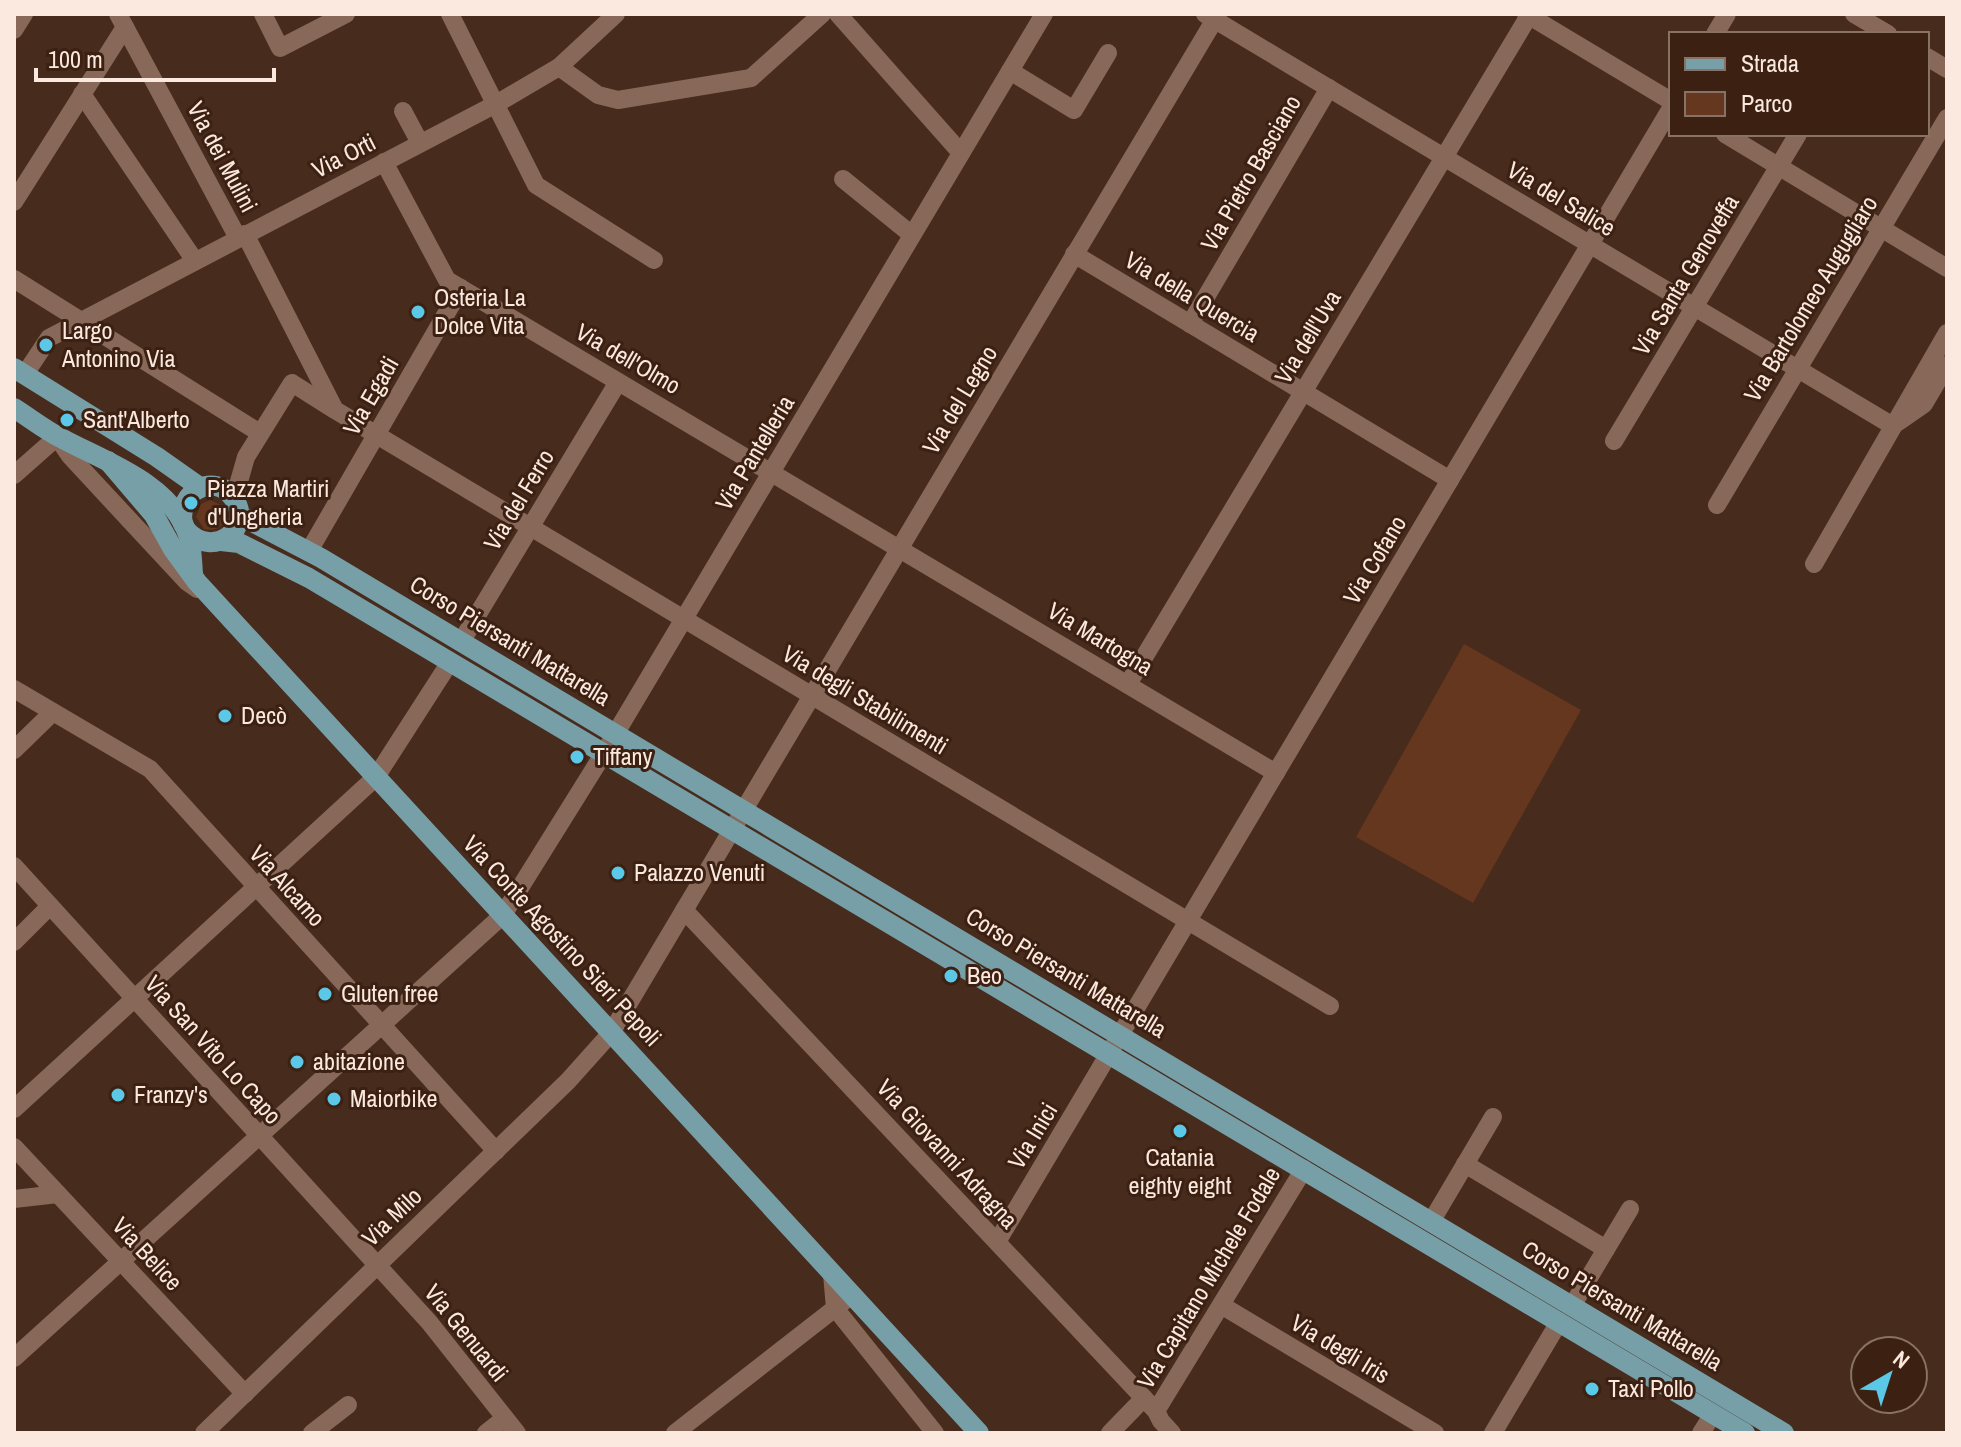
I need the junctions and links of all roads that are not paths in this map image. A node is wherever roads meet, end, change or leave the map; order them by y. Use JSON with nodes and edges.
{"nodes":[{"id":1,"x":24,"y":14,"type":"edge"},
{"id":2,"x":263,"y":14,"type":"edge"},
{"id":3,"x":346,"y":14,"type":"edge"},
{"id":4,"x":450,"y":14,"type":"edge"},
{"id":5,"x":616,"y":14,"type":"edge"},
{"id":6,"x":822,"y":14,"type":"edge"},
{"id":7,"x":1044,"y":14,"type":"edge"},
{"id":8,"x":1727,"y":14,"type":"edge"},
{"id":9,"x":1528,"y":15,"type":"edge"},
{"id":10,"x":1212,"y":16,"type":"edge"},
{"id":11,"x":847,"y":17,"type":"edge"},
{"id":12,"x":121,"y":20,"type":"edge"},
{"id":13,"x":1862,"y":21,"type":"edge"},
{"id":14,"x":14,"y":30,"type":"edge"},
{"id":15,"x":1716,"y":32,"type":"edge"},
{"id":16,"x":1884,"y":32,"type":"edge"},
{"id":17,"x":1108,"y":53,"type":"dead end"},
{"id":18,"x":1929,"y":58,"type":"edge"},
{"id":19,"x":559,"y":67,"type":"junction"},
{"id":20,"x":1947,"y":69,"type":"edge"},
{"id":21,"x":1010,"y":71,"type":"junction"},
{"id":22,"x":1329,"y":88,"type":"junction"},
{"id":23,"x":82,"y":94,"type":"junction"},
{"id":24,"x":1669,"y":100,"type":"edge"},
{"id":25,"x":496,"y":104,"type":"junction"},
{"id":26,"x":403,"y":111,"type":"dead end"},
{"id":27,"x":1669,"y":111,"type":"edge"},
{"id":28,"x":1947,"y":118,"type":"edge"},
{"id":29,"x":1728,"y":136,"type":"edge"},
{"id":30,"x":1797,"y":136,"type":"edge"},
{"id":31,"x":420,"y":143,"type":"junction"},
{"id":32,"x":961,"y":153,"type":"junction"},
{"id":33,"x":1444,"y":157,"type":"junction"},
{"id":34,"x":384,"y":162,"type":"junction"},
{"id":35,"x":1779,"y":166,"type":"junction"},
{"id":36,"x":843,"y":179,"type":"dead end"},
{"id":37,"x":17,"y":192,"type":"edge"},
{"id":38,"x":1882,"y":228,"type":"junction"},
{"id":39,"x":912,"y":235,"type":"junction"},
{"id":40,"x":242,"y":236,"type":"junction"},
{"id":41,"x":1590,"y":245,"type":"junction"},
{"id":42,"x":1074,"y":254,"type":"junction"},
{"id":43,"x":654,"y":260,"type":"dead end"},
{"id":44,"x":195,"y":261,"type":"junction"},
{"id":45,"x":1947,"y":268,"type":"edge"},
{"id":46,"x":14,"y":279,"type":"edge"},
{"id":47,"x":461,"y":288,"type":"junction"},
{"id":48,"x":1695,"y":307,"type":"junction"},
{"id":49,"x":80,"y":320,"type":"junction"},
{"id":50,"x":1190,"y":324,"type":"junction"},
{"id":51,"x":1947,"y":333,"type":"edge"},
{"id":52,"x":1947,"y":365,"type":"edge"},
{"id":53,"x":1798,"y":369,"type":"junction"},
{"id":54,"x":19,"y":371,"type":"edge"},
{"id":55,"x":618,"y":382,"type":"junction"},
{"id":56,"x":1303,"y":392,"type":"junction"},
{"id":57,"x":14,"y":408,"type":"edge"},
{"id":58,"x":335,"y":410,"type":"junction"},
{"id":59,"x":1893,"y":426,"type":"junction"},
{"id":60,"x":49,"y":430,"type":"junction"},
{"id":61,"x":260,"y":433,"type":"junction"},
{"id":62,"x":376,"y":435,"type":"junction"},
{"id":63,"x":1614,"y":441,"type":"dead end"},
{"id":64,"x":108,"y":461,"type":"junction"},
{"id":65,"x":772,"y":471,"type":"junction"},
{"id":66,"x":14,"y":475,"type":"edge"},
{"id":67,"x":1450,"y":480,"type":"junction"},
{"id":68,"x":201,"y":488,"type":"junction"},
{"id":69,"x":237,"y":498,"type":"junction"},
{"id":70,"x":1717,"y":505,"type":"dead end"},
{"id":71,"x":530,"y":527,"type":"junction"},
{"id":72,"x":185,"y":528,"type":"junction"},
{"id":73,"x":218,"y":542,"type":"junction"},
{"id":74,"x":899,"y":548,"type":"junction"},
{"id":75,"x":315,"y":555,"type":"junction"},
{"id":76,"x":1814,"y":564,"type":"dead end"},
{"id":77,"x":195,"y":578,"type":"junction"},
{"id":78,"x":213,"y":598,"type":"junction"},
{"id":79,"x":684,"y":619,"type":"junction"},
{"id":80,"x":461,"y":642,"type":"junction"},
{"id":81,"x":450,"y":662,"type":"junction"},
{"id":82,"x":1128,"y":684,"type":"junction"},
{"id":83,"x":14,"y":689,"type":"edge"},
{"id":84,"x":811,"y":695,"type":"junction"},
{"id":85,"x":53,"y":712,"type":"junction"},
{"id":86,"x":615,"y":734,"type":"junction"},
{"id":87,"x":14,"y":750,"type":"edge"},
{"id":88,"x":604,"y":753,"type":"junction"},
{"id":89,"x":1276,"y":773,"type":"junction"},
{"id":90,"x":376,"y":777,"type":"junction"},
{"id":91,"x":743,"y":810,"type":"junction"},
{"id":92,"x":731,"y":829,"type":"junction"},
{"id":93,"x":14,"y":866,"type":"edge"},
{"id":94,"x":256,"y":887,"type":"junction"},
{"id":95,"x":50,"y":906,"type":"junction"},
{"id":96,"x":684,"y":910,"type":"junction"},
{"id":97,"x":503,"y":915,"type":"junction"},
{"id":98,"x":1188,"y":921,"type":"junction"},
{"id":99,"x":14,"y":942,"type":"edge"},
{"id":100,"x":134,"y":999,"type":"junction"},
{"id":101,"x":1330,"y":1006,"type":"dead end"},
{"id":102,"x":381,"y":1026,"type":"junction"},
{"id":103,"x":611,"y":1033,"type":"junction"},
{"id":104,"x":1114,"y":1045,"type":"junction"},
{"id":105,"x":14,"y":1109,"type":"edge"},
{"id":106,"x":1493,"y":1117,"type":"dead end"},
{"id":107,"x":259,"y":1136,"type":"junction"},
{"id":108,"x":14,"y":1147,"type":"edge"},
{"id":109,"x":496,"y":1151,"type":"junction"},
{"id":110,"x":1465,"y":1164,"type":"junction"},
{"id":111,"x":1304,"y":1169,"type":"junction"},
{"id":112,"x":58,"y":1194,"type":"junction"},
{"id":113,"x":14,"y":1199,"type":"edge"},
{"id":114,"x":1630,"y":1209,"type":"dead end"},
{"id":115,"x":1431,"y":1222,"type":"junction"},
{"id":116,"x":997,"y":1242,"type":"junction"},
{"id":117,"x":1606,"y":1249,"type":"junction"},
{"id":118,"x":121,"y":1261,"type":"junction"},
{"id":119,"x":377,"y":1265,"type":"junction"},
{"id":120,"x":832,"y":1274,"type":"junction"},
{"id":121,"x":852,"y":1295,"type":"junction"},
{"id":122,"x":1221,"y":1305,"type":"junction"},
{"id":123,"x":835,"y":1308,"type":"junction"},
{"id":124,"x":1566,"y":1314,"type":"junction"},
{"id":125,"x":14,"y":1358,"type":"edge"},
{"id":126,"x":930,"y":1380,"type":"junction"},
{"id":127,"x":245,"y":1394,"type":"junction"},
{"id":128,"x":907,"y":1398,"type":"junction"},
{"id":129,"x":348,"y":1405,"type":"dead end"},
{"id":130,"x":1150,"y":1405,"type":"junction"},
{"id":131,"x":1713,"y":1414,"type":"junction"},
{"id":132,"x":511,"y":1426,"type":"edge"},
{"id":133,"x":204,"y":1433,"type":"edge"},
{"id":134,"x":312,"y":1433,"type":"edge"},
{"id":135,"x":486,"y":1433,"type":"edge"},
{"id":136,"x":675,"y":1433,"type":"edge"},
{"id":137,"x":935,"y":1433,"type":"edge"},
{"id":138,"x":979,"y":1433,"type":"edge"},
{"id":139,"x":1110,"y":1433,"type":"edge"},
{"id":140,"x":1172,"y":1433,"type":"edge"},
{"id":141,"x":1435,"y":1433,"type":"edge"},
{"id":142,"x":1493,"y":1433,"type":"edge"},
{"id":143,"x":1701,"y":1433,"type":"edge"},
{"id":144,"x":1745,"y":1433,"type":"edge"},
{"id":145,"x":1784,"y":1433,"type":"edge"}],
"edges":[{"from":1,"to":14,"type":"street"},
{"from":2,"to":3,"type":"street"},
{"from":4,"to":25,"type":"street"},
{"from":5,"to":19,"type":"street","name":"Via Orti"},
{"from":6,"to":19,"type":"street"},
{"from":7,"to":21,"type":"street","name":"Via Pantelleria"},
{"from":8,"to":15,"type":"street"},
{"from":9,"to":24,"type":"street"},
{"from":9,"to":33,"type":"street","name":"Via dell'Uva"},
{"from":10,"to":22,"type":"street","name":"Via del Salice"},
{"from":10,"to":42,"type":"street","name":"Via del Legno"},
{"from":11,"to":32,"type":"street"},
{"from":12,"to":23,"type":"street"},
{"from":12,"to":40,"type":"street","name":"Via dei Mulini"},
{"from":13,"to":16,"type":"street"},
{"from":17,"to":21,"type":"street"},
{"from":18,"to":20,"type":"street"},
{"from":19,"to":25,"type":"street","name":"Via Orti"},
{"from":21,"to":32,"type":"street","name":"Via Pantelleria"},
{"from":22,"to":33,"type":"street","name":"Via del Salice"},
{"from":22,"to":50,"type":"street","name":"Via Pietro Basciano"},
{"from":23,"to":37,"type":"street"},
{"from":23,"to":44,"type":"street"},
{"from":25,"to":31,"type":"street","name":"Via Orti"},
{"from":25,"to":43,"type":"street"},
{"from":26,"to":31,"type":"street"},
{"from":27,"to":41,"type":"street","name":"Via Cofano"},
{"from":28,"to":38,"type":"street","name":"Via Bartolomeo Augugliaro"},
{"from":29,"to":35,"type":"street"},
{"from":30,"to":35,"type":"street","name":"Via Santa Genoveffa"},
{"from":31,"to":34,"type":"street","name":"Via Orti"},
{"from":32,"to":39,"type":"street","name":"Via Pantelleria"},
{"from":33,"to":41,"type":"street","name":"Via del Salice"},
{"from":33,"to":56,"type":"street","name":"Via dell'Uva"},
{"from":34,"to":40,"type":"street","name":"Via Orti"},
{"from":34,"to":47,"type":"street","name":"Via dell'Olmo"},
{"from":35,"to":38,"type":"street"},
{"from":35,"to":48,"type":"street","name":"Via Santa Genoveffa"},
{"from":36,"to":39,"type":"street"},
{"from":38,"to":45,"type":"street"},
{"from":38,"to":53,"type":"street","name":"Via Bartolomeo Augugliaro"},
{"from":39,"to":65,"type":"street","name":"Via Pantelleria"},
{"from":40,"to":44,"type":"street","name":"Via Orti"},
{"from":40,"to":58,"type":"street","name":"Via dei Mulini"},
{"from":41,"to":48,"type":"street","name":"Via del Salice"},
{"from":41,"to":67,"type":"street","name":"Via Cofano"},
{"from":42,"to":50,"type":"street","name":"Via della Quercia"},
{"from":42,"to":74,"type":"street","name":"Via del Legno"},
{"from":44,"to":49,"type":"street","name":"Via Orti"},
{"from":46,"to":49,"type":"street"},
{"from":47,"to":55,"type":"street","name":"Via dell'Olmo"},
{"from":47,"to":62,"type":"street","name":"Via Egadi"},
{"from":48,"to":53,"type":"street","name":"Via del Salice"},
{"from":48,"to":63,"type":"street","name":"Via Santa Genoveffa"},
{"from":49,"to":54,"type":"street","name":"Via Orti"},
{"from":49,"to":61,"type":"street"},
{"from":50,"to":56,"type":"street","name":"Via della Quercia"},
{"from":51,"to":59,"type":"street"},
{"from":52,"to":59,"type":"street"},
{"from":53,"to":59,"type":"street","name":"Via del Salice"},
{"from":53,"to":70,"type":"street","name":"Via Bartolomeo Augugliaro"},
{"from":54,"to":68,"type":"main road"},
{"from":55,"to":65,"type":"street","name":"Via dell'Olmo"},
{"from":55,"to":71,"type":"street","name":"Via del Ferro"},
{"from":56,"to":67,"type":"street","name":"Via della Quercia"},
{"from":56,"to":82,"type":"street","name":"Via dell'Uva"},
{"from":57,"to":60,"type":"main road"},
{"from":58,"to":61,"type":"street","name":"Via degli Stabilimenti"},
{"from":58,"to":62,"type":"street","name":"Via degli Stabilimenti"},
{"from":59,"to":76,"type":"street"},
{"from":60,"to":64,"type":"main road"},
{"from":60,"to":66,"type":"street"},
{"from":60,"to":78,"type":"street"},
{"from":61,"to":69,"type":"street"},
{"from":62,"to":71,"type":"street","name":"Via degli Stabilimenti"},
{"from":62,"to":75,"type":"street","name":"Via Egadi"},
{"from":64,"to":72,"type":"main road"},
{"from":64,"to":77,"type":"main road","name":"Via Conte Agostino Sieri Pepoli"},
{"from":65,"to":74,"type":"street","name":"Via dell'Olmo"},
{"from":65,"to":79,"type":"street","name":"Via Pantelleria"},
{"from":67,"to":89,"type":"street","name":"Via Cofano"},
{"from":68,"to":69,"type":"main road"},
{"from":68,"to":72,"type":"main road"},
{"from":69,"to":73,"type":"main road"},
{"from":69,"to":75,"type":"main road","name":"Corso Piersanti Mattarella"},
{"from":71,"to":79,"type":"street","name":"Via degli Stabilimenti"},
{"from":71,"to":80,"type":"street","name":"Via del Ferro"},
{"from":72,"to":73,"type":"main road"},
{"from":72,"to":77,"type":"main road"},
{"from":73,"to":77,"type":"main road"},
{"from":73,"to":81,"type":"main road","name":"Corso Piersanti Mattarella"},
{"from":74,"to":82,"type":"street","name":"Via Martogna"},
{"from":74,"to":84,"type":"street","name":"Via del Legno"},
{"from":75,"to":80,"type":"main road","name":"Corso Piersanti Mattarella"},
{"from":77,"to":78,"type":"main road","name":"Via Conte Agostino Sieri Pepoli"},
{"from":78,"to":90,"type":"main road","name":"Via Conte Agostino Sieri Pepoli"},
{"from":79,"to":84,"type":"street","name":"Via degli Stabilimenti"},
{"from":79,"to":86,"type":"street","name":"Via Pantelleria"},
{"from":80,"to":86,"type":"main road","name":"Corso Piersanti Mattarella"},
{"from":81,"to":88,"type":"main road","name":"Corso Piersanti Mattarella"},
{"from":81,"to":90,"type":"street"},
{"from":82,"to":89,"type":"street","name":"Via Martogna"},
{"from":83,"to":85,"type":"street","name":"Via Alcamo"},
{"from":84,"to":91,"type":"street","name":"Via del Legno"},
{"from":84,"to":98,"type":"street","name":"Via degli Stabilimenti"},
{"from":85,"to":87,"type":"street"},
{"from":85,"to":94,"type":"street","name":"Via Alcamo"},
{"from":86,"to":88,"type":"street","name":"Via Pantelleria"},
{"from":86,"to":91,"type":"main road","name":"Corso Piersanti Mattarella"},
{"from":88,"to":92,"type":"main road","name":"Corso Piersanti Mattarella"},
{"from":88,"to":97,"type":"street","name":"Via Pantelleria"},
{"from":89,"to":98,"type":"street","name":"Via Cofano"},
{"from":90,"to":94,"type":"street"},
{"from":90,"to":97,"type":"main road","name":"Via Conte Agostino Sieri Pepoli"},
{"from":91,"to":92,"type":"street","name":"Via del Legno"},
{"from":91,"to":104,"type":"main road","name":"Corso Piersanti Mattarella"},
{"from":92,"to":96,"type":"street","name":"Via del Legno"},
{"from":92,"to":104,"type":"main road","name":"Corso Piersanti Mattarella"},
{"from":93,"to":95,"type":"street","name":"Via San Vito Lo Capo"},
{"from":94,"to":100,"type":"street"},
{"from":94,"to":102,"type":"street","name":"Via Alcamo"},
{"from":95,"to":99,"type":"street"},
{"from":95,"to":100,"type":"street","name":"Via San Vito Lo Capo"},
{"from":96,"to":103,"type":"street","name":"Via Milo"},
{"from":96,"to":116,"type":"street","name":"Via Giovanni Adragna"},
{"from":97,"to":102,"type":"street","name":"Via Pantelleria"},
{"from":97,"to":103,"type":"main road","name":"Via Conte Agostino Sieri Pepoli"},
{"from":98,"to":101,"type":"street","name":"Via degli Stabilimenti"},
{"from":98,"to":104,"type":"street","name":"Via Cofano"},
{"from":100,"to":105,"type":"street"},
{"from":100,"to":107,"type":"street","name":"Via San Vito Lo Capo"},
{"from":102,"to":107,"type":"street","name":"Via Pantelleria"},
{"from":102,"to":109,"type":"street","name":"Via Alcamo"},
{"from":103,"to":109,"type":"street","name":"Via Milo"},
{"from":103,"to":120,"type":"main road","name":"Via Conte Agostino Sieri Pepoli"},
{"from":104,"to":111,"type":"main road","name":"Corso Piersanti Mattarella"},
{"from":104,"to":115,"type":"main road","name":"Corso Piersanti Mattarella"},
{"from":104,"to":116,"type":"street","name":"Via Inici"},
{"from":106,"to":110,"type":"street"},
{"from":107,"to":118,"type":"street","name":"Via Pantelleria"},
{"from":107,"to":119,"type":"street","name":"Via San Vito Lo Capo"},
{"from":108,"to":112,"type":"street","name":"Via Belice"},
{"from":109,"to":119,"type":"street","name":"Via Milo"},
{"from":110,"to":115,"type":"street"},
{"from":110,"to":117,"type":"street"},
{"from":111,"to":122,"type":"street","name":"Via Capitano Michele Fodale"},
{"from":111,"to":124,"type":"main road","name":"Corso Piersanti Mattarella"},
{"from":112,"to":113,"type":"street"},
{"from":112,"to":118,"type":"street","name":"Via Belice"},
{"from":114,"to":117,"type":"street"},
{"from":115,"to":124,"type":"main road","name":"Corso Piersanti Mattarella"},
{"from":116,"to":130,"type":"street","name":"Via Giovanni Adragna"},
{"from":117,"to":124,"type":"street"},
{"from":118,"to":125,"type":"street","name":"Via Pantelleria"},
{"from":118,"to":127,"type":"street","name":"Via Belice"},
{"from":119,"to":127,"type":"street","name":"Via Milo"},
{"from":119,"to":132,"type":"street","name":"Via Genuardi"},
{"from":120,"to":121,"type":"main road","name":"Via Conte Agostino Sieri Pepoli"},
{"from":120,"to":123,"type":"street"},
{"from":121,"to":123,"type":"street"},
{"from":121,"to":126,"type":"main road","name":"Via Conte Agostino Sieri Pepoli"},
{"from":122,"to":130,"type":"street","name":"Via Capitano Michele Fodale"},
{"from":122,"to":141,"type":"street","name":"Via degli Iris"},
{"from":123,"to":128,"type":"street"},
{"from":123,"to":136,"type":"street"},
{"from":124,"to":131,"type":"main road","name":"Corso Piersanti Mattarella"},
{"from":124,"to":142,"type":"street"},
{"from":124,"to":145,"type":"main road","name":"Corso Piersanti Mattarella"},
{"from":126,"to":128,"type":"street"},
{"from":126,"to":138,"type":"main road","name":"Via Conte Agostino Sieri Pepoli"},
{"from":127,"to":133,"type":"street","name":"Via Milo"},
{"from":128,"to":137,"type":"street"},
{"from":129,"to":134,"type":"street"},
{"from":130,"to":139,"type":"street","name":"Via Capitano Michele Fodale"},
{"from":130,"to":140,"type":"street","name":"Via Giovanni Adragna"},
{"from":131,"to":143,"type":"street"},
{"from":131,"to":144,"type":"main road","name":"Corso Piersanti Mattarella"},
{"from":132,"to":135,"type":"street"}]}
